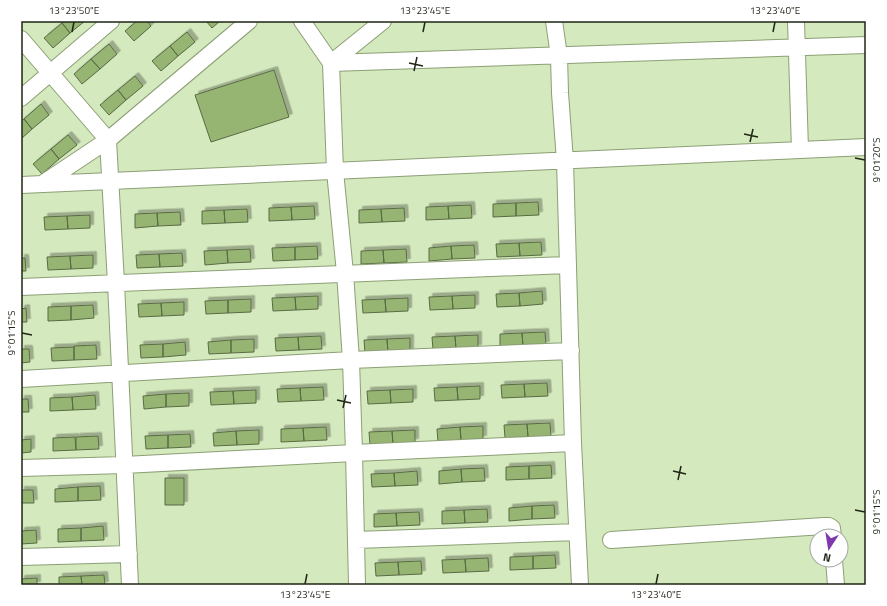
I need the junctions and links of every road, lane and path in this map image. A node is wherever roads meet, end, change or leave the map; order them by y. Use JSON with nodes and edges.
{"nodes":[{"id":1,"x":111,"y":21,"type":"edge"},
{"id":2,"x":249,"y":21,"type":"edge"},
{"id":3,"x":302,"y":21,"type":"edge"},
{"id":4,"x":383,"y":21,"type":"edge"},
{"id":5,"x":554,"y":21,"type":"edge"},
{"id":6,"x":796,"y":21,"type":"edge"},
{"id":7,"x":21,"y":39,"type":"edge"},
{"id":8,"x":866,"y":45,"type":"edge"},
{"id":9,"x":796,"y":47,"type":"junction"},
{"id":10,"x":558,"y":56,"type":"junction"},
{"id":11,"x":331,"y":63,"type":"junction"},
{"id":12,"x":50,"y":73,"type":"junction"},
{"id":13,"x":21,"y":98,"type":"edge"},
{"id":14,"x":108,"y":140,"type":"junction"},
{"id":15,"x":866,"y":147,"type":"edge"},
{"id":16,"x":800,"y":150,"type":"junction"},
{"id":17,"x":564,"y":161,"type":"junction"},
{"id":18,"x":335,"y":171,"type":"junction"},
{"id":19,"x":110,"y":181,"type":"junction"},
{"id":20,"x":41,"y":184,"type":"junction"},
{"id":21,"x":21,"y":185,"type":"edge"},
{"id":22,"x":566,"y":265,"type":"junction"},
{"id":23,"x":346,"y":273,"type":"junction"},
{"id":24,"x":116,"y":283,"type":"junction"},
{"id":25,"x":21,"y":287,"type":"edge"},
{"id":26,"x":570,"y":351,"type":"junction"},
{"id":27,"x":351,"y":360,"type":"junction"},
{"id":28,"x":120,"y":374,"type":"junction"},
{"id":29,"x":21,"y":379,"type":"edge"},
{"id":30,"x":573,"y":443,"type":"junction"},
{"id":31,"x":354,"y":453,"type":"junction"},
{"id":32,"x":124,"y":465,"type":"junction"},
{"id":33,"x":21,"y":468,"type":"edge"},
{"id":34,"x":832,"y":528,"type":"edge"},
{"id":35,"x":578,"y":532,"type":"junction"},
{"id":36,"x":356,"y":540,"type":"junction"},
{"id":37,"x":611,"y":540,"type":"dead end"},
{"id":38,"x":129,"y":554,"type":"junction"},
{"id":39,"x":21,"y":557,"type":"edge"},
{"id":40,"x":835,"y":568,"type":"edge"},
{"id":41,"x":130,"y":585,"type":"edge"},
{"id":42,"x":357,"y":585,"type":"edge"},
{"id":43,"x":580,"y":585,"type":"edge"},
{"id":44,"x":836,"y":585,"type":"edge"}],
"edges":[{"from":1,"to":12,"type":"street"},
{"from":2,"to":14,"type":"street"},
{"from":3,"to":11,"type":"street"},
{"from":4,"to":11,"type":"street"},
{"from":5,"to":10,"type":"street"},
{"from":6,"to":9,"type":"street"},
{"from":7,"to":12,"type":"street"},
{"from":8,"to":9,"type":"street"},
{"from":9,"to":10,"type":"street"},
{"from":9,"to":16,"type":"street"},
{"from":10,"to":11,"type":"street"},
{"from":10,"to":17,"type":"street"},
{"from":11,"to":18,"type":"street"},
{"from":12,"to":13,"type":"street"},
{"from":12,"to":14,"type":"street"},
{"from":14,"to":19,"type":"street"},
{"from":14,"to":20,"type":"street"},
{"from":15,"to":16,"type":"street"},
{"from":16,"to":17,"type":"street"},
{"from":17,"to":18,"type":"street"},
{"from":17,"to":22,"type":"street"},
{"from":18,"to":19,"type":"street"},
{"from":18,"to":23,"type":"street"},
{"from":19,"to":20,"type":"street"},
{"from":19,"to":24,"type":"street"},
{"from":20,"to":21,"type":"street"},
{"from":22,"to":23,"type":"street"},
{"from":22,"to":26,"type":"street"},
{"from":23,"to":24,"type":"street"},
{"from":23,"to":27,"type":"street"},
{"from":24,"to":25,"type":"street"},
{"from":24,"to":28,"type":"street"},
{"from":26,"to":27,"type":"street"},
{"from":26,"to":30,"type":"street"},
{"from":27,"to":28,"type":"street"},
{"from":27,"to":31,"type":"street"},
{"from":28,"to":29,"type":"street"},
{"from":28,"to":32,"type":"street"},
{"from":30,"to":31,"type":"street"},
{"from":30,"to":35,"type":"street"},
{"from":31,"to":32,"type":"street"},
{"from":31,"to":36,"type":"street"},
{"from":32,"to":33,"type":"street"},
{"from":32,"to":38,"type":"street"},
{"from":34,"to":37,"type":"street"},
{"from":35,"to":36,"type":"street"},
{"from":35,"to":43,"type":"street"},
{"from":36,"to":42,"type":"street"},
{"from":38,"to":39,"type":"street"},
{"from":38,"to":41,"type":"street"},
{"from":40,"to":44,"type":"street"}]}
